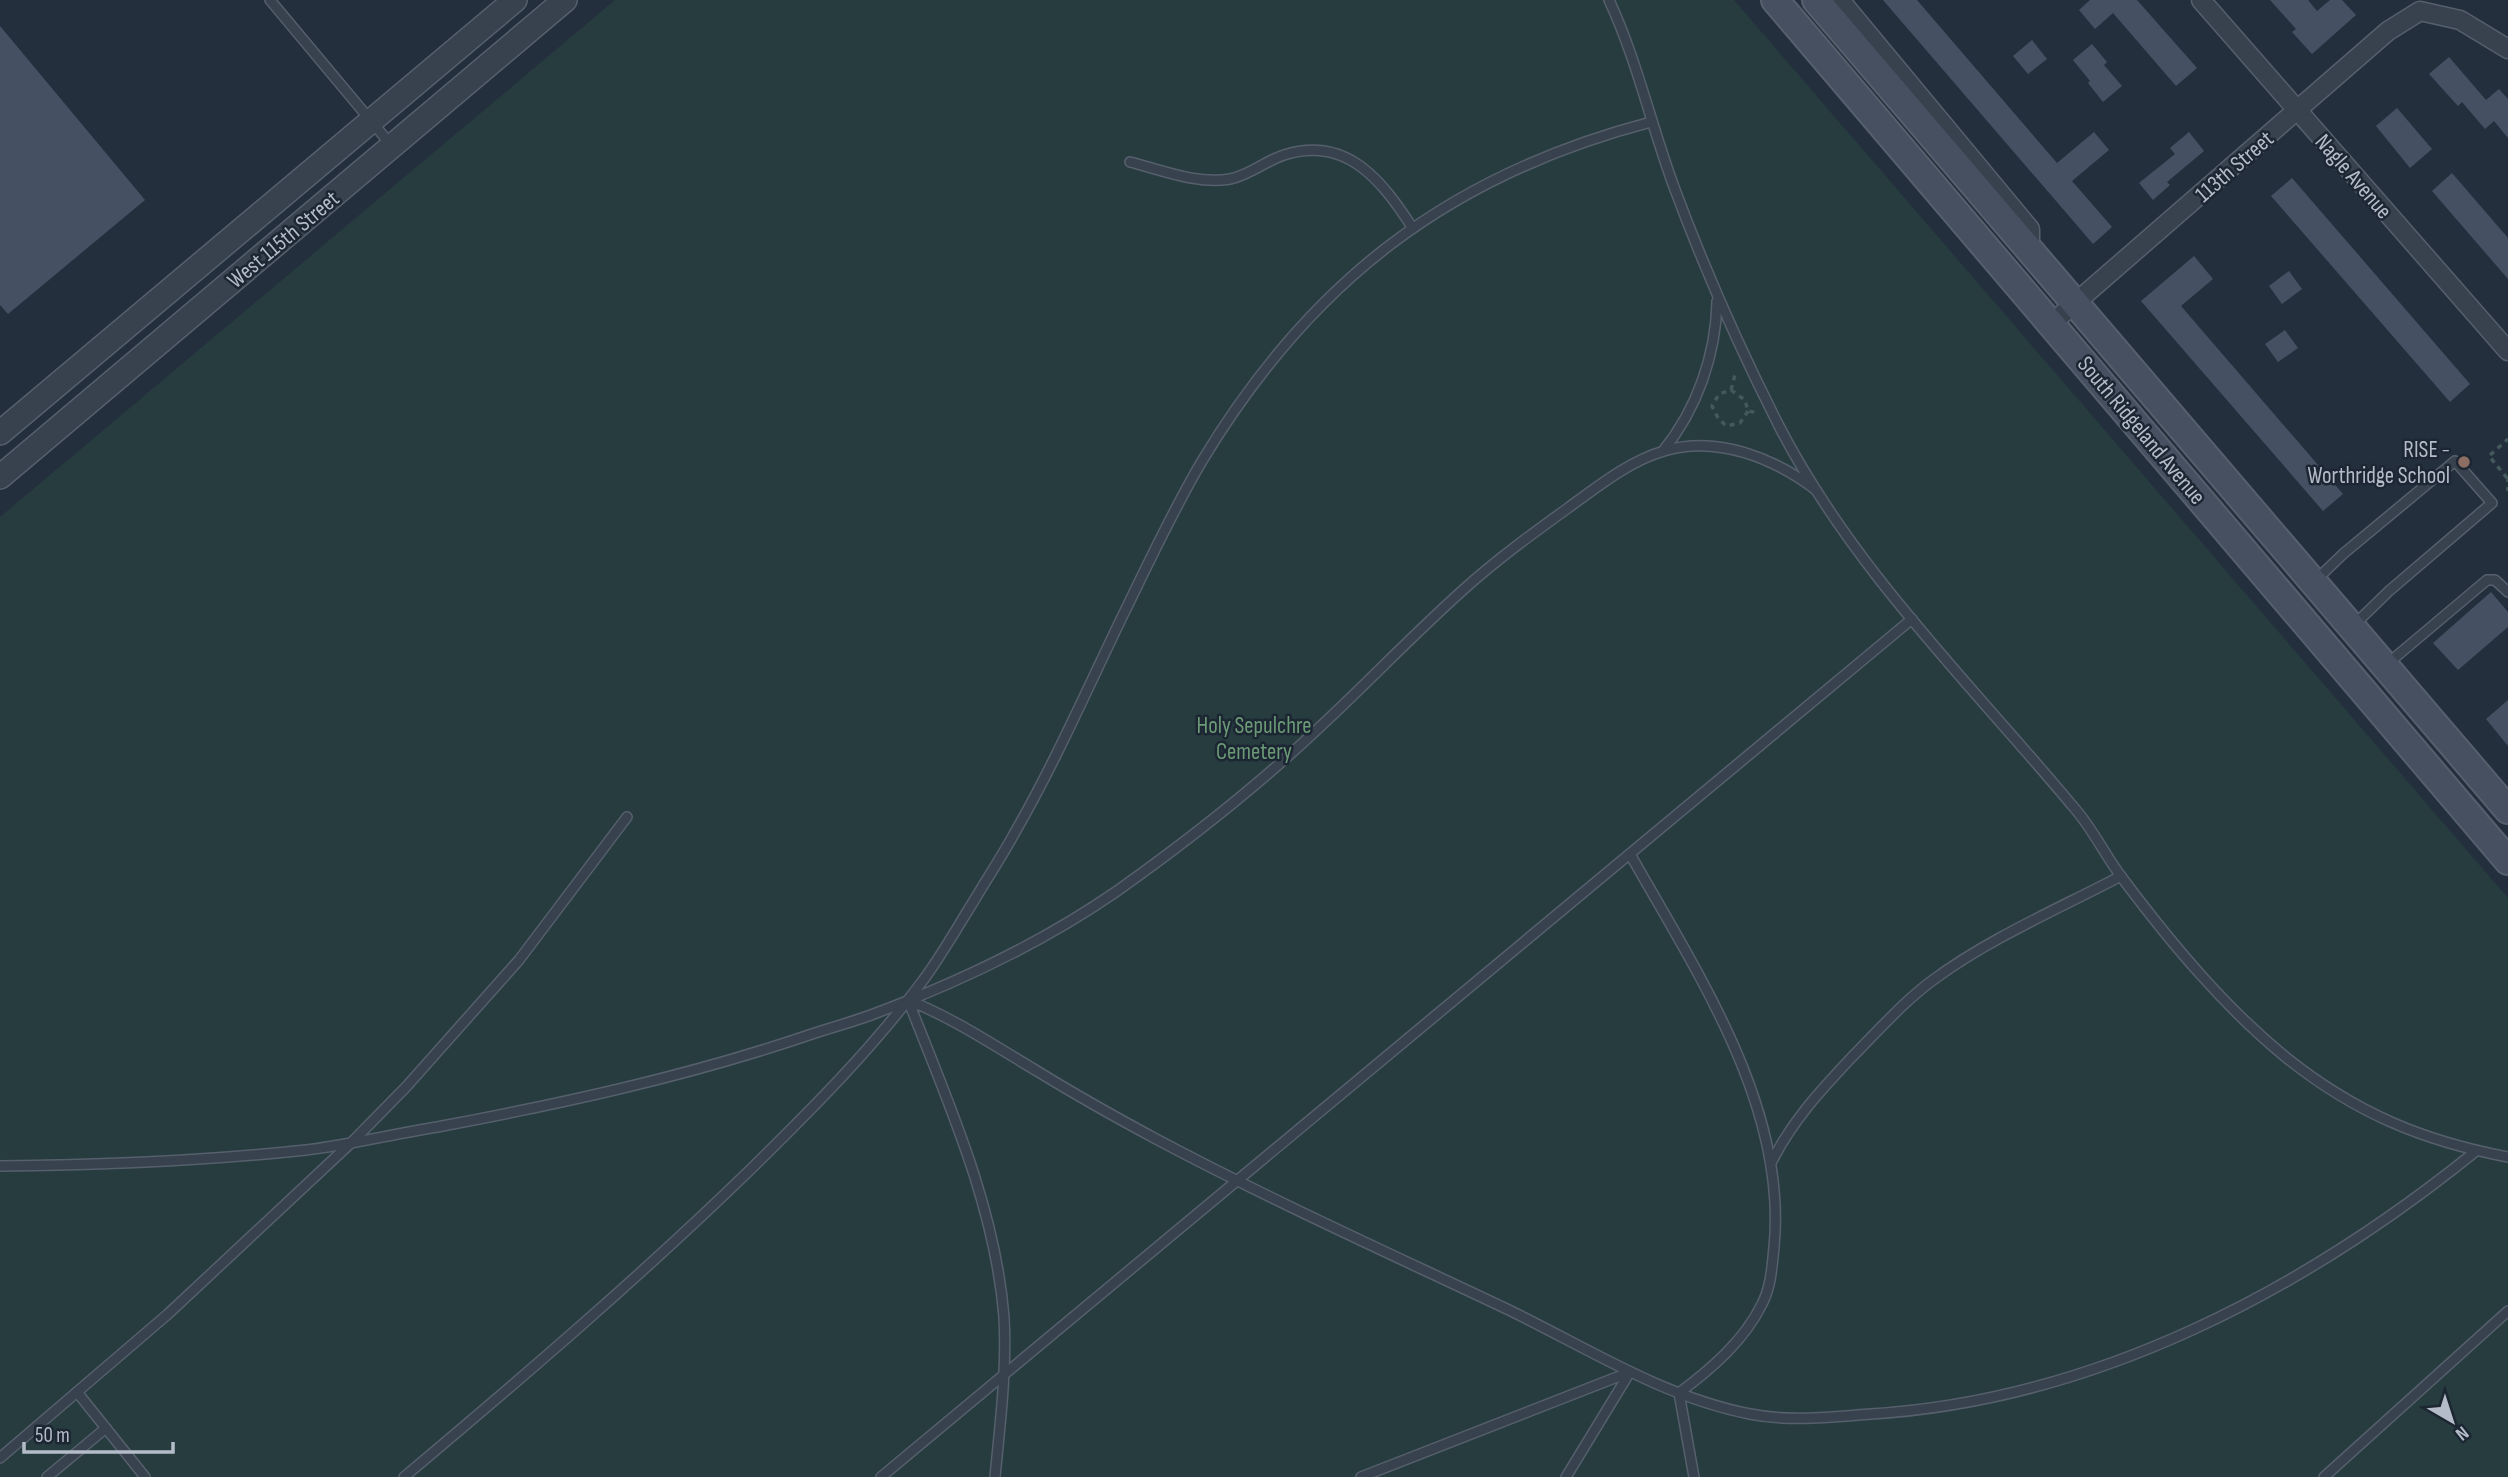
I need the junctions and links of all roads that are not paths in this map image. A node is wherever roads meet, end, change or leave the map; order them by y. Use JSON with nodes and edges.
{"nodes":[{"id":1,"x":270,"y":0,"type":"edge"},
{"id":2,"x":516,"y":0,"type":"edge"},
{"id":3,"x":565,"y":0,"type":"edge"},
{"id":4,"x":1609,"y":0,"type":"edge"},
{"id":5,"x":1775,"y":0,"type":"edge"},
{"id":6,"x":1816,"y":0,"type":"edge"},
{"id":7,"x":1840,"y":0,"type":"edge"},
{"id":8,"x":2201,"y":0,"type":"edge"},
{"id":9,"x":2508,"y":49,"type":"edge"},
{"id":10,"x":2297,"y":111,"type":"junction"},
{"id":11,"x":371,"y":121,"type":"junction"},
{"id":12,"x":1651,"y":122,"type":"junction"},
{"id":13,"x":393,"y":146,"type":"junction"},
{"id":14,"x":1130,"y":162,"type":"dead end"},
{"id":15,"x":1412,"y":227,"type":"junction"},
{"id":16,"x":2030,"y":250,"type":"junction"},
{"id":17,"x":1717,"y":297,"type":"junction"},
{"id":18,"x":2075,"y":303,"type":"junction"},
{"id":19,"x":2051,"y":324,"type":"junction"},
{"id":20,"x":2508,"y":351,"type":"edge"},
{"id":21,"x":0,"y":433,"type":"edge"},
{"id":22,"x":1662,"y":451,"type":"junction"},
{"id":23,"x":0,"y":477,"type":"edge"},
{"id":24,"x":1816,"y":490,"type":"junction"},
{"id":25,"x":2314,"y":583,"type":"junction"},
{"id":26,"x":2508,"y":592,"type":"edge"},
{"id":27,"x":1912,"y":619,"type":"junction"},
{"id":28,"x":2352,"y":627,"type":"junction"},
{"id":29,"x":2385,"y":666,"type":"junction"},
{"id":30,"x":2508,"y":810,"type":"edge"},
{"id":31,"x":627,"y":817,"type":"dead end"},
{"id":32,"x":1630,"y":854,"type":"junction"},
{"id":33,"x":2508,"y":861,"type":"edge"},
{"id":34,"x":2120,"y":876,"type":"junction"},
{"id":35,"x":908,"y":1000,"type":"junction"},
{"id":36,"x":352,"y":1142,"type":"junction"},
{"id":37,"x":2476,"y":1151,"type":"junction"},
{"id":38,"x":2508,"y":1157,"type":"edge"},
{"id":39,"x":1771,"y":1163,"type":"junction"},
{"id":40,"x":0,"y":1166,"type":"edge"},
{"id":41,"x":1238,"y":1180,"type":"junction"},
{"id":42,"x":2508,"y":1311,"type":"edge"},
{"id":43,"x":1630,"y":1372,"type":"junction"},
{"id":44,"x":1003,"y":1376,"type":"junction"},
{"id":45,"x":77,"y":1392,"type":"junction"},
{"id":46,"x":1679,"y":1393,"type":"junction"},
{"id":47,"x":106,"y":1428,"type":"junction"},
{"id":48,"x":0,"y":1458,"type":"edge"},
{"id":49,"x":47,"y":1477,"type":"edge"},
{"id":50,"x":145,"y":1477,"type":"edge"},
{"id":51,"x":404,"y":1477,"type":"edge"},
{"id":52,"x":881,"y":1477,"type":"edge"},
{"id":53,"x":995,"y":1477,"type":"edge"},
{"id":54,"x":1361,"y":1477,"type":"edge"},
{"id":55,"x":1566,"y":1477,"type":"edge"},
{"id":56,"x":1695,"y":1477,"type":"edge"},
{"id":57,"x":2323,"y":1477,"type":"edge"}],
"edges":[{"from":1,"to":11,"type":"lane"},
{"from":2,"to":11,"type":"street","name":"West 115th Street"},
{"from":3,"to":13,"type":"street","name":"West 115th Street"},
{"from":4,"to":12,"type":"lane"},
{"from":5,"to":19,"type":"main road","name":"South Ridgeland Avenue"},
{"from":6,"to":16,"type":"main road","name":"South Ridgeland Avenue"},
{"from":7,"to":16,"type":"street","name":"South Ridgeland Avenue"},
{"from":8,"to":10,"type":"street","name":"Nagle Avenue"},
{"from":9,"to":10,"type":"street","name":"113th Street"},
{"from":10,"to":18,"type":"street","name":"113th Street"},
{"from":10,"to":20,"type":"street","name":"Nagle Avenue"},
{"from":11,"to":13,"type":"lane"},
{"from":11,"to":21,"type":"street","name":"West 115th Street"},
{"from":12,"to":15,"type":"lane"},
{"from":12,"to":17,"type":"lane"},
{"from":13,"to":23,"type":"street","name":"West 115th Street"},
{"from":14,"to":15,"type":"lane"},
{"from":15,"to":35,"type":"lane"},
{"from":16,"to":18,"type":"main road","name":"South Ridgeland Avenue"},
{"from":17,"to":22,"type":"lane"},
{"from":17,"to":24,"type":"lane"},
{"from":18,"to":19,"type":"street","name":"113th Street"},
{"from":18,"to":25,"type":"main road","name":"South Ridgeland Avenue"},
{"from":19,"to":33,"type":"main road","name":"South Ridgeland Avenue"},
{"from":22,"to":24,"type":"lane"},
{"from":22,"to":35,"type":"lane"},
{"from":24,"to":27,"type":"lane"},
{"from":25,"to":28,"type":"main road","name":"South Ridgeland Avenue"},
{"from":25,"to":28,"type":"lane"},
{"from":26,"to":29,"type":"lane"},
{"from":27,"to":32,"type":"lane"},
{"from":27,"to":34,"type":"lane"},
{"from":28,"to":29,"type":"main road","name":"South Ridgeland Avenue"},
{"from":29,"to":30,"type":"main road","name":"South Ridgeland Avenue"},
{"from":31,"to":36,"type":"lane"},
{"from":32,"to":39,"type":"lane"},
{"from":32,"to":41,"type":"lane"},
{"from":34,"to":37,"type":"lane"},
{"from":34,"to":39,"type":"lane"},
{"from":35,"to":36,"type":"lane"},
{"from":35,"to":41,"type":"lane"},
{"from":35,"to":44,"type":"lane"},
{"from":35,"to":51,"type":"lane"},
{"from":36,"to":40,"type":"lane"},
{"from":36,"to":45,"type":"lane"},
{"from":37,"to":38,"type":"lane"},
{"from":37,"to":46,"type":"lane"},
{"from":39,"to":46,"type":"lane"},
{"from":41,"to":43,"type":"lane"},
{"from":41,"to":44,"type":"lane"},
{"from":42,"to":57,"type":"lane"},
{"from":43,"to":46,"type":"lane"},
{"from":43,"to":54,"type":"lane"},
{"from":43,"to":55,"type":"lane"},
{"from":44,"to":52,"type":"lane"},
{"from":44,"to":53,"type":"lane"},
{"from":45,"to":47,"type":"lane"},
{"from":45,"to":48,"type":"lane"},
{"from":46,"to":56,"type":"lane"},
{"from":47,"to":49,"type":"lane"},
{"from":47,"to":50,"type":"lane"}]}
